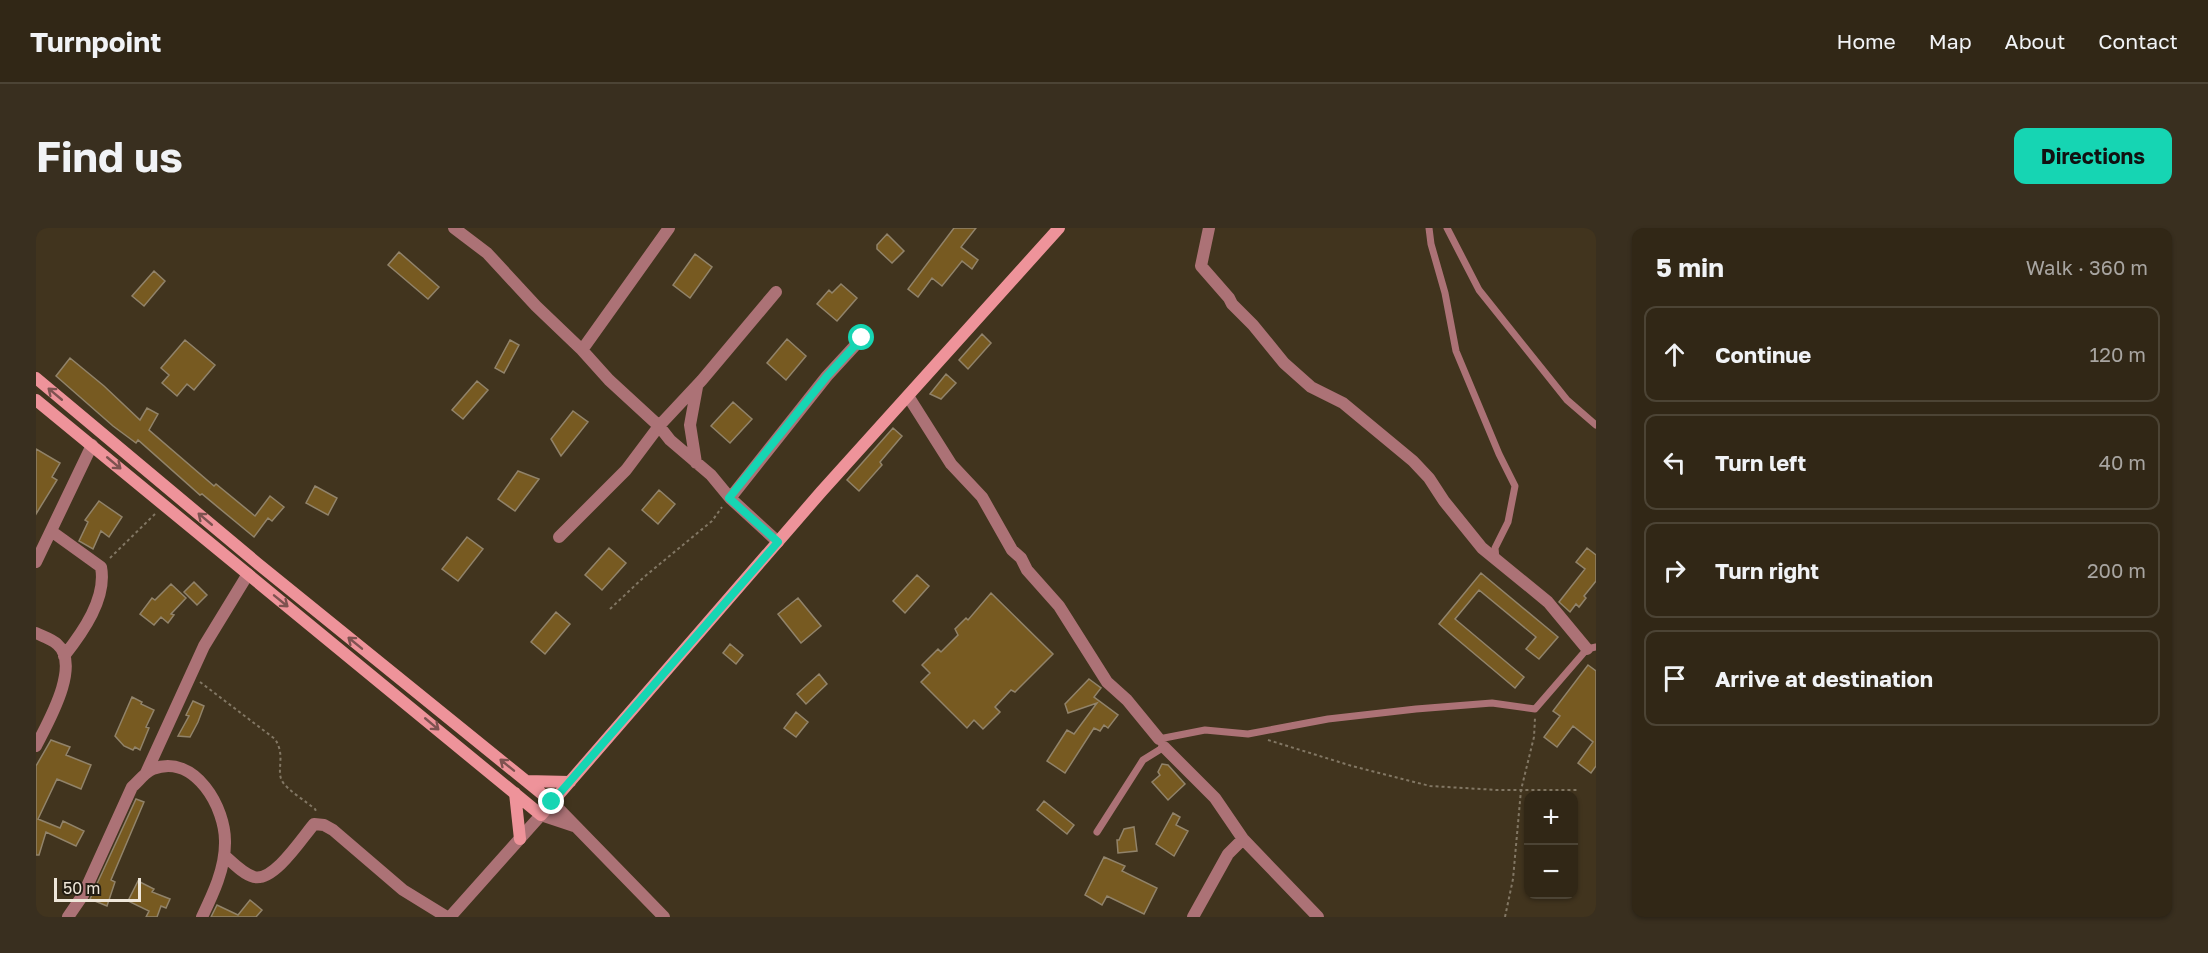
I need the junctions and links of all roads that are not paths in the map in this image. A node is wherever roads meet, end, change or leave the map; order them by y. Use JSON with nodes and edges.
{"nodes":[{"id":1,"x":454,"y":228,"type":"edge"},
{"id":2,"x":669,"y":228,"type":"edge"},
{"id":3,"x":1059,"y":228,"type":"edge"},
{"id":4,"x":1209,"y":228,"type":"edge"},
{"id":5,"x":1430,"y":228,"type":"edge"},
{"id":6,"x":1446,"y":228,"type":"edge"},
{"id":7,"x":776,"y":292,"type":"dead end"},
{"id":8,"x":862,"y":338,"type":"dead end"},
{"id":9,"x":582,"y":350,"type":"junction"},
{"id":10,"x":36,"y":378,"type":"edge"},
{"id":11,"x":698,"y":385,"type":"junction"},
{"id":12,"x":908,"y":396,"type":"junction"},
{"id":13,"x":36,"y":400,"type":"edge"},
{"id":14,"x":1596,"y":424,"type":"edge"},
{"id":15,"x":659,"y":426,"type":"junction"},
{"id":16,"x":92,"y":445,"type":"junction"},
{"id":17,"x":696,"y":463,"type":"junction"},
{"id":18,"x":730,"y":497,"type":"junction"},
{"id":19,"x":51,"y":531,"type":"junction"},
{"id":20,"x":560,"y":537,"type":"dead end"},
{"id":21,"x":778,"y":542,"type":"junction"},
{"id":22,"x":1496,"y":559,"type":"junction"},
{"id":23,"x":36,"y":562,"type":"edge"},
{"id":24,"x":248,"y":574,"type":"junction"},
{"id":25,"x":323,"y":616,"type":"junction"},
{"id":26,"x":314,"y":628,"type":"junction"},
{"id":27,"x":36,"y":633,"type":"edge"},
{"id":28,"x":1591,"y":648,"type":"edge"},
{"id":29,"x":64,"y":656,"type":"junction"},
{"id":30,"x":1161,"y":743,"type":"junction"},
{"id":31,"x":36,"y":746,"type":"edge"},
{"id":32,"x":146,"y":773,"type":"junction"},
{"id":33,"x":526,"y":781,"type":"junction"},
{"id":34,"x":570,"y":782,"type":"junction"},
{"id":35,"x":515,"y":794,"type":"junction"},
{"id":36,"x":552,"y":802,"type":"junction"},
{"id":37,"x":541,"y":815,"type":"junction"},
{"id":38,"x":575,"y":826,"type":"junction"},
{"id":39,"x":1096,"y":832,"type":"dead end"},
{"id":40,"x":520,"y":838,"type":"junction"},
{"id":41,"x":1243,"y":839,"type":"junction"},
{"id":42,"x":224,"y":855,"type":"junction"},
{"id":43,"x":68,"y":917,"type":"edge"},
{"id":44,"x":202,"y":917,"type":"edge"},
{"id":45,"x":449,"y":917,"type":"edge"},
{"id":46,"x":664,"y":917,"type":"edge"},
{"id":47,"x":1193,"y":917,"type":"edge"},
{"id":48,"x":1318,"y":917,"type":"edge"}],
"edges":[{"from":1,"to":9,"type":"street"},
{"from":2,"to":9,"type":"street"},
{"from":3,"to":12,"type":"main road"},
{"from":4,"to":22,"type":"street"},
{"from":5,"to":22,"type":"lane"},
{"from":6,"to":14,"type":"lane"},
{"from":7,"to":11,"type":"street"},
{"from":8,"to":18,"type":"street"},
{"from":9,"to":15,"type":"street"},
{"from":25,"to":10,"type":"main road","one_way":true},
{"from":11,"to":15,"type":"street"},
{"from":11,"to":17,"type":"street"},
{"from":12,"to":21,"type":"main road"},
{"from":12,"to":30,"type":"street"},
{"from":13,"to":16,"type":"main road"},
{"from":15,"to":17,"type":"street"},
{"from":15,"to":20,"type":"street"},
{"from":16,"to":19,"type":"street"},
{"from":16,"to":24,"type":"main road","one_way":true},
{"from":17,"to":18,"type":"street"},
{"from":18,"to":21,"type":"street"},
{"from":19,"to":23,"type":"street"},
{"from":19,"to":29,"type":"street"},
{"from":21,"to":34,"type":"main road"},
{"from":22,"to":28,"type":"street"},
{"from":24,"to":26,"type":"main road","one_way":true},
{"from":24,"to":32,"type":"street"},
{"from":25,"to":26,"type":"main road"},
{"from":33,"to":25,"type":"main road","one_way":true},
{"from":26,"to":35,"type":"main road","one_way":true},
{"from":27,"to":29,"type":"street"},
{"from":28,"to":30,"type":"lane"},
{"from":29,"to":31,"type":"street"},
{"from":30,"to":39,"type":"lane"},
{"from":30,"to":41,"type":"street"},
{"from":32,"to":42,"type":"street"},
{"from":32,"to":43,"type":"street"},
{"from":33,"to":34,"type":"main road"},
{"from":33,"to":36,"type":"main road"},
{"from":34,"to":36,"type":"main road"},
{"from":35,"to":37,"type":"main road"},
{"from":35,"to":40,"type":"main road"},
{"from":36,"to":37,"type":"main road"},
{"from":36,"to":38,"type":"street"},
{"from":37,"to":38,"type":"street"},
{"from":37,"to":40,"type":"street"},
{"from":38,"to":46,"type":"street"},
{"from":40,"to":45,"type":"street"},
{"from":41,"to":47,"type":"street"},
{"from":41,"to":48,"type":"street"},
{"from":42,"to":44,"type":"street"},
{"from":42,"to":45,"type":"street"}]}
